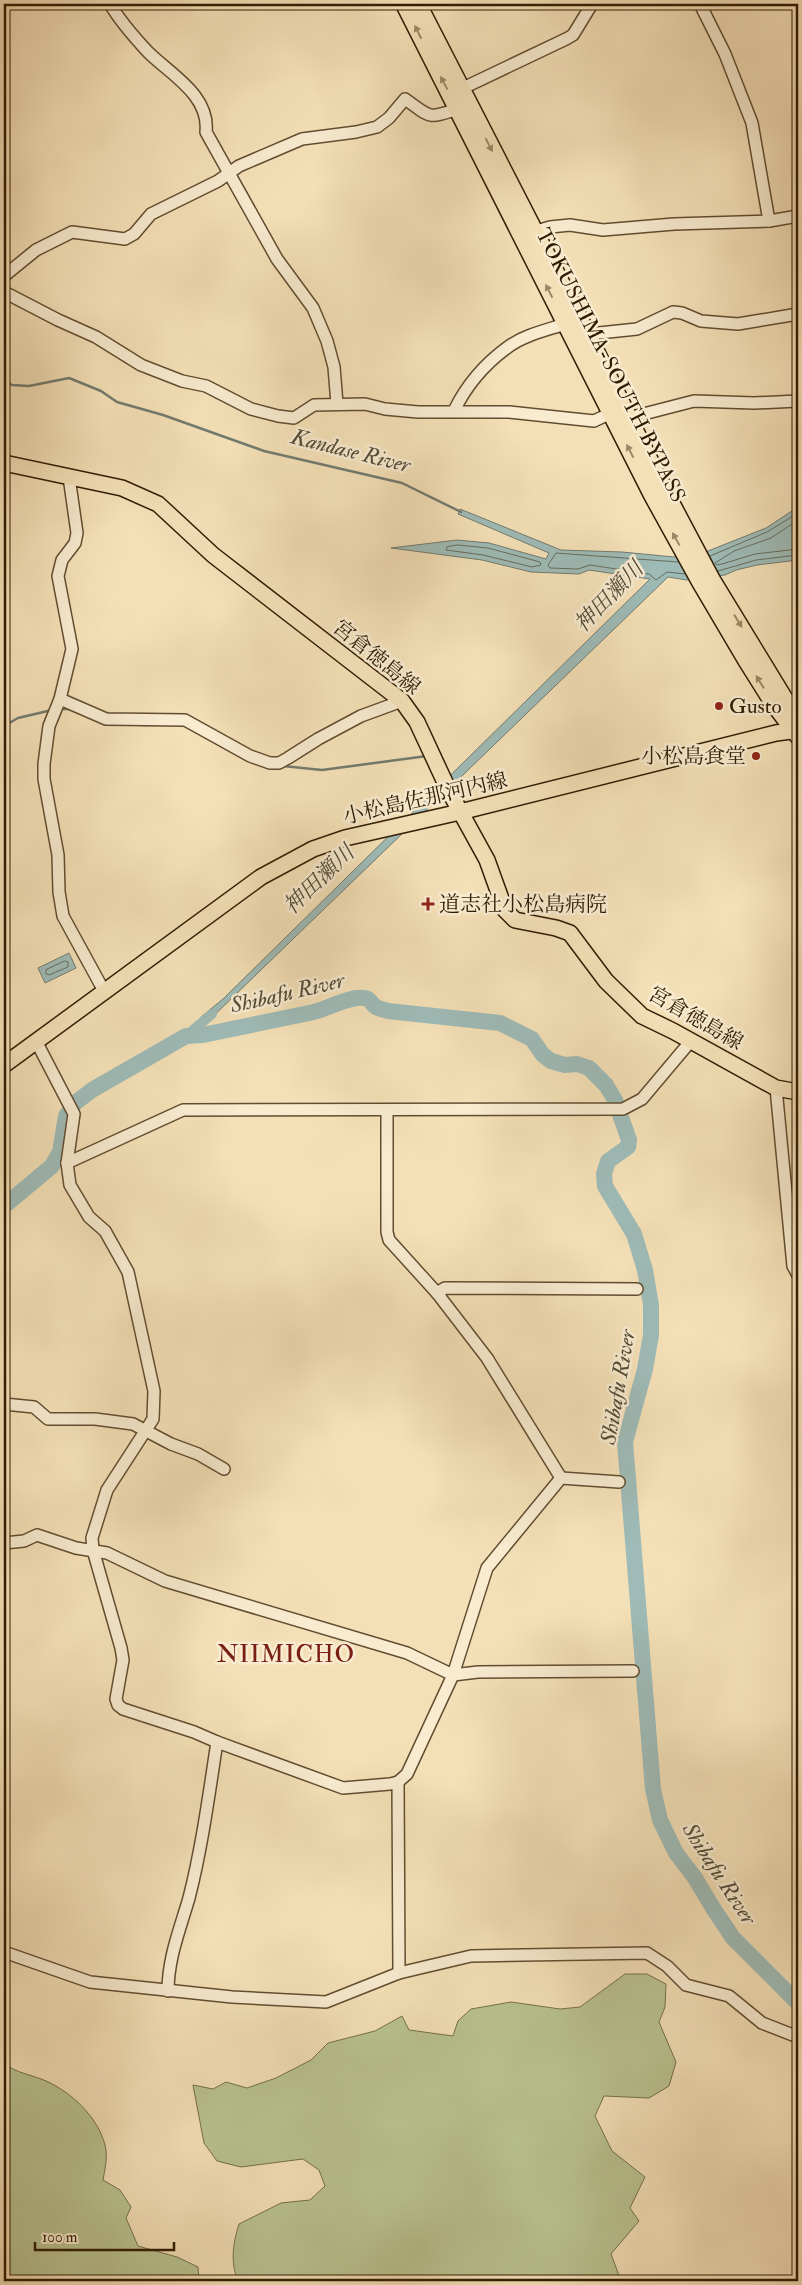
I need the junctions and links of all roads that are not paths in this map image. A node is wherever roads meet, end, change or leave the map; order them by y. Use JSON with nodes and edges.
{"nodes":[{"id":1,"x":110,"y":4,"type":"edge"},
{"id":2,"x":404,"y":4,"type":"edge"},
{"id":3,"x":418,"y":4,"type":"edge"},
{"id":4,"x":592,"y":4,"type":"edge"},
{"id":5,"x":700,"y":4,"type":"edge"},
{"id":6,"x":461,"y":89,"type":"junction"},
{"id":7,"x":458,"y":109,"type":"junction"},
{"id":8,"x":228,"y":175,"type":"junction"},
{"id":9,"x":798,"y":216,"type":"edge"},
{"id":10,"x":769,"y":221,"type":"junction"},
{"id":11,"x":528,"y":234,"type":"junction"},
{"id":12,"x":4,"y":276,"type":"edge"},
{"id":13,"x":4,"y":292,"type":"edge"},
{"id":14,"x":798,"y":314,"type":"edge"},
{"id":15,"x":565,"y":324,"type":"junction"},
{"id":16,"x":582,"y":339,"type":"junction"},
{"id":17,"x":798,"y":401,"type":"edge"},
{"id":18,"x":337,"y":404,"type":"junction"},
{"id":19,"x":454,"y":411,"type":"junction"},
{"id":20,"x":611,"y":413,"type":"junction"},
{"id":21,"x":628,"y":418,"type":"junction"},
{"id":22,"x":4,"y":463,"type":"edge"},
{"id":23,"x":69,"y":476,"type":"junction"},
{"id":24,"x":659,"y":494,"type":"junction"},
{"id":25,"x":60,"y":700,"type":"junction"},
{"id":26,"x":402,"y":701,"type":"junction"},
{"id":27,"x":797,"y":728,"type":"edge"},
{"id":28,"x":460,"y":812,"type":"junction"},
{"id":29,"x":104,"y":991,"type":"junction"},
{"id":30,"x":36,"y":1041,"type":"junction"},
{"id":31,"x":690,"y":1042,"type":"junction"},
{"id":32,"x":4,"y":1065,"type":"edge"},
{"id":33,"x":776,"y":1088,"type":"junction"},
{"id":34,"x":798,"y":1092,"type":"edge"},
{"id":35,"x":387,"y":1111,"type":"junction"},
{"id":36,"x":67,"y":1163,"type":"junction"},
{"id":37,"x":798,"y":1275,"type":"edge"},
{"id":38,"x":637,"y":1289,"type":"dead end"},
{"id":39,"x":437,"y":1294,"type":"junction"},
{"id":40,"x":4,"y":1404,"type":"edge"},
{"id":41,"x":147,"y":1430,"type":"junction"},
{"id":42,"x":224,"y":1469,"type":"dead end"},
{"id":43,"x":561,"y":1478,"type":"junction"},
{"id":44,"x":619,"y":1482,"type":"dead end"},
{"id":45,"x":4,"y":1543,"type":"edge"},
{"id":46,"x":93,"y":1550,"type":"junction"},
{"id":47,"x":633,"y":1671,"type":"dead end"},
{"id":48,"x":453,"y":1674,"type":"junction"},
{"id":49,"x":218,"y":1742,"type":"junction"},
{"id":50,"x":398,"y":1782,"type":"junction"},
{"id":51,"x":4,"y":1952,"type":"edge"},
{"id":52,"x":399,"y":1973,"type":"junction"},
{"id":53,"x":168,"y":1991,"type":"junction"},
{"id":54,"x":798,"y":2037,"type":"edge"}],
"edges":[{"from":1,"to":8,"type":"street"},
{"from":7,"to":2,"type":"highway","name":"TOKUSHIMA-SOUTH BYPASS","one_way":true},
{"from":3,"to":6,"type":"highway","name":"TOKUSHIMA-SOUTH BYPASS"},
{"from":4,"to":6,"type":"street"},
{"from":5,"to":10,"type":"street"},
{"from":6,"to":11,"type":"highway","name":"TOKUSHIMA-SOUTH BYPASS","one_way":true},
{"from":7,"to":8,"type":"street"},
{"from":7,"to":11,"type":"highway","name":"TOKUSHIMA-SOUTH BYPASS"},
{"from":8,"to":12,"type":"street"},
{"from":8,"to":18,"type":"street"},
{"from":9,"to":10,"type":"street"},
{"from":10,"to":11,"type":"street"},
{"from":15,"to":11,"type":"highway","name":"TOKUSHIMA-SOUTH BYPASS","one_way":true},
{"from":11,"to":16,"type":"highway","name":"TOKUSHIMA-SOUTH BYPASS"},
{"from":13,"to":18,"type":"street"},
{"from":14,"to":16,"type":"street"},
{"from":15,"to":16,"type":"highway","name":"TOKUSHIMA-SOUTH BYPASS"},
{"from":15,"to":19,"type":"street"},
{"from":16,"to":20,"type":"highway","name":"TOKUSHIMA-SOUTH BYPASS"},
{"from":16,"to":21,"type":"highway","name":"TOKUSHIMA-SOUTH BYPASS"},
{"from":17,"to":21,"type":"street"},
{"from":18,"to":19,"type":"street"},
{"from":19,"to":20,"type":"street"},
{"from":24,"to":20,"type":"highway","name":"TOKUSHIMA-SOUTH BYPASS","one_way":true},
{"from":21,"to":24,"type":"highway","name":"TOKUSHIMA-SOUTH BYPASS"},
{"from":22,"to":23,"type":"main road","name":"宮倉徳島線"},
{"from":23,"to":25,"type":"street"},
{"from":23,"to":26,"type":"main road","name":"宮倉徳島線"},
{"from":24,"to":27,"type":"highway","name":"TOKUSHIMA-SOUTH BYPASS"},
{"from":25,"to":26,"type":"street"},
{"from":25,"to":29,"type":"street"},
{"from":26,"to":28,"type":"main road","name":"宮倉徳島線"},
{"from":27,"to":28,"type":"main road","name":"小松島佐那河内線"},
{"from":28,"to":29,"type":"main road","name":"小松島佐那河内線"},
{"from":28,"to":31,"type":"main road","name":"宮倉徳島線"},
{"from":29,"to":30,"type":"main road","name":"小松島佐那河内線"},
{"from":30,"to":32,"type":"main road","name":"小松島佐那河内線"},
{"from":30,"to":36,"type":"street"},
{"from":31,"to":33,"type":"main road","name":"宮倉徳島線"},
{"from":31,"to":35,"type":"street"},
{"from":33,"to":34,"type":"main road","name":"宮倉徳島線"},
{"from":33,"to":37,"type":"street"},
{"from":35,"to":36,"type":"street"},
{"from":35,"to":39,"type":"street"},
{"from":36,"to":41,"type":"street"},
{"from":38,"to":39,"type":"street"},
{"from":39,"to":43,"type":"street"},
{"from":40,"to":41,"type":"street"},
{"from":41,"to":42,"type":"street"},
{"from":41,"to":46,"type":"street"},
{"from":43,"to":44,"type":"street"},
{"from":43,"to":48,"type":"street"},
{"from":45,"to":46,"type":"street"},
{"from":46,"to":48,"type":"street"},
{"from":46,"to":49,"type":"street"},
{"from":47,"to":48,"type":"street"},
{"from":48,"to":50,"type":"street"},
{"from":49,"to":50,"type":"street"},
{"from":49,"to":53,"type":"street"},
{"from":50,"to":52,"type":"street"},
{"from":51,"to":53,"type":"street"},
{"from":52,"to":53,"type":"street"},
{"from":52,"to":54,"type":"street"}]}
